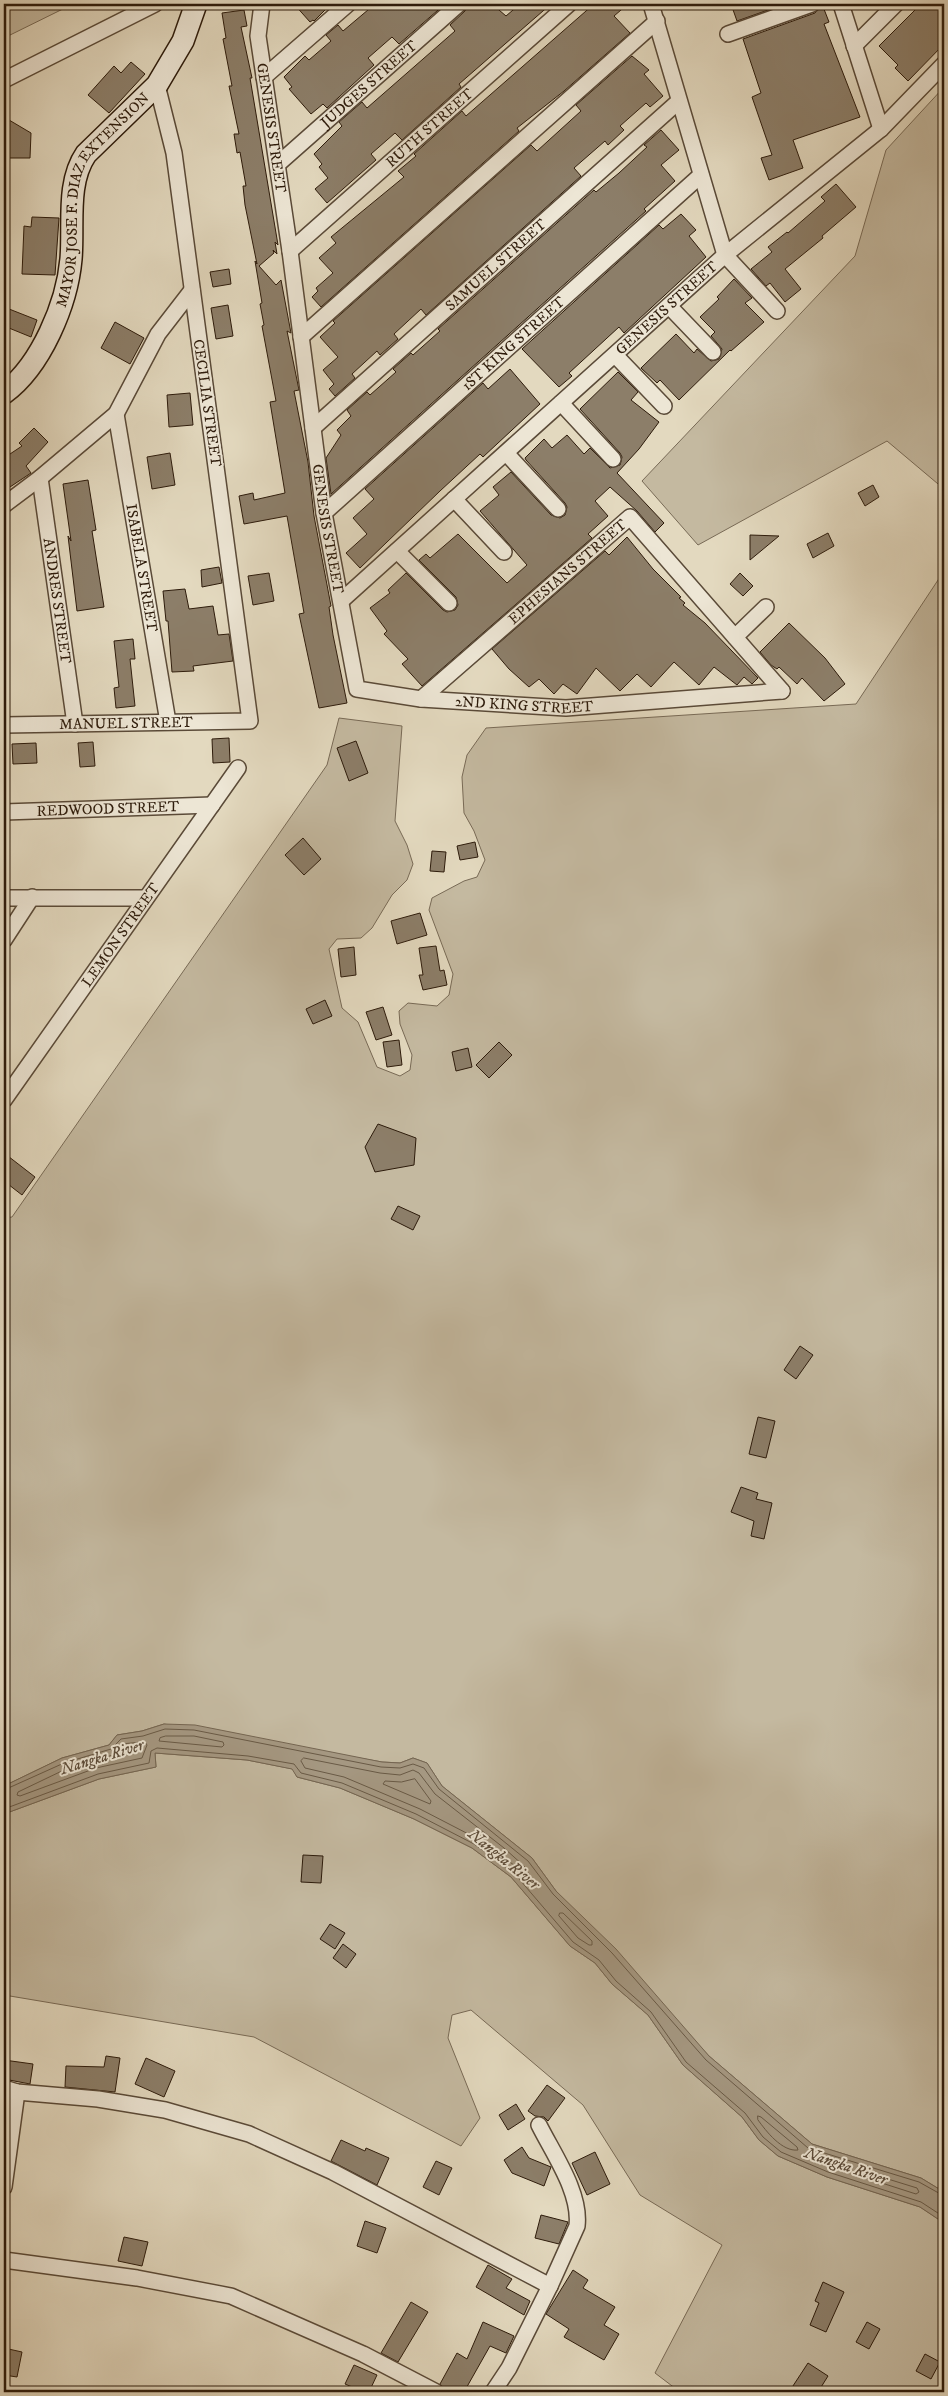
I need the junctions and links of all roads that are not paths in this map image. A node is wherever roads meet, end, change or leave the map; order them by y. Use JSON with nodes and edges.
{"nodes":[{"id":1,"x":155,"y":4,"type":"edge"},
{"id":2,"x":196,"y":4,"type":"edge"},
{"id":3,"x":262,"y":4,"type":"edge"},
{"id":4,"x":348,"y":4,"type":"edge"},
{"id":5,"x":459,"y":4,"type":"edge"},
{"id":6,"x":569,"y":4,"type":"edge"},
{"id":7,"x":651,"y":4,"type":"edge"},
{"id":8,"x":812,"y":4,"type":"edge"},
{"id":9,"x":841,"y":4,"type":"edge"},
{"id":10,"x":896,"y":4,"type":"edge"},
{"id":11,"x":657,"y":21,"type":"junction"},
{"id":12,"x":728,"y":34,"type":"dead end"},
{"id":13,"x":854,"y":46,"type":"junction"},
{"id":14,"x":944,"y":64,"type":"edge"},
{"id":15,"x":264,"y":77,"type":"junction"},
{"id":16,"x":4,"y":80,"type":"edge"},
{"id":17,"x":157,"y":85,"type":"junction"},
{"id":18,"x":679,"y":101,"type":"junction"},
{"id":19,"x":881,"y":129,"type":"junction"},
{"id":20,"x":278,"y":164,"type":"junction"},
{"id":21,"x":701,"y":175,"type":"junction"},
{"id":22,"x":290,"y":251,"type":"junction"},
{"id":23,"x":725,"y":255,"type":"junction"},
{"id":24,"x":192,"y":290,"type":"junction"},
{"id":25,"x":669,"y":306,"type":"junction"},
{"id":26,"x":777,"y":311,"type":"dead end"},
{"id":27,"x":301,"y":336,"type":"junction"},
{"id":28,"x":713,"y":352,"type":"dead end"},
{"id":29,"x":615,"y":355,"type":"junction"},
{"id":30,"x":4,"y":393,"type":"edge"},
{"id":31,"x":561,"y":403,"type":"junction"},
{"id":32,"x":664,"y":406,"type":"dead end"},
{"id":33,"x":116,"y":414,"type":"junction"},
{"id":34,"x":313,"y":428,"type":"junction"},
{"id":35,"x":506,"y":453,"type":"junction"},
{"id":36,"x":613,"y":459,"type":"dead end"},
{"id":37,"x":40,"y":478,"type":"junction"},
{"id":38,"x":454,"y":499,"type":"junction"},
{"id":39,"x":4,"y":505,"type":"edge"},
{"id":40,"x":558,"y":509,"type":"dead end"},
{"id":41,"x":324,"y":513,"type":"junction"},
{"id":42,"x":397,"y":551,"type":"junction"},
{"id":43,"x":504,"y":552,"type":"dead end"},
{"id":44,"x":341,"y":601,"type":"junction"},
{"id":45,"x":448,"y":603,"type":"dead end"},
{"id":46,"x":766,"y":607,"type":"dead end"},
{"id":47,"x":735,"y":637,"type":"junction"},
{"id":48,"x":782,"y":691,"type":"joint"},
{"id":49,"x":421,"y":699,"type":"junction"},
{"id":50,"x":168,"y":722,"type":"junction"},
{"id":51,"x":250,"y":722,"type":"joint"},
{"id":52,"x":74,"y":724,"type":"junction"},
{"id":53,"x":4,"y":725,"type":"edge"},
{"id":54,"x":238,"y":768,"type":"dead end"},
{"id":55,"x":212,"y":805,"type":"junction"},
{"id":56,"x":4,"y":812,"type":"edge"},
{"id":57,"x":32,"y":897,"type":"junction"},
{"id":58,"x":4,"y":898,"type":"edge"},
{"id":59,"x":146,"y":898,"type":"junction"},
{"id":60,"x":4,"y":940,"type":"edge"},
{"id":61,"x":4,"y":1100,"type":"edge"},
{"id":62,"x":10,"y":2090,"type":"edge"},
{"id":63,"x":539,"y":2125,"type":"dead end"},
{"id":64,"x":4,"y":2187,"type":"edge"},
{"id":65,"x":4,"y":2260,"type":"edge"},
{"id":66,"x":550,"y":2286,"type":"junction"},
{"id":67,"x":436,"y":2392,"type":"edge"},
{"id":68,"x":493,"y":2392,"type":"edge"}],
"edges":[{"from":1,"to":16,"type":"street"},
{"from":2,"to":17,"type":"street","name":"MAYOR JOSE F. DIAZ EXTENSION"},
{"from":3,"to":15,"type":"street","name":"GENESIS STREET"},
{"from":4,"to":15,"type":"street"},
{"from":5,"to":20,"type":"street","name":"JUDGES STREET"},
{"from":6,"to":22,"type":"street","name":"RUTH STREET"},
{"from":7,"to":11,"type":"street","name":"GENESIS STREET"},
{"from":8,"to":12,"type":"street"},
{"from":9,"to":13,"type":"street"},
{"from":10,"to":13,"type":"street"},
{"from":11,"to":18,"type":"street","name":"GENESIS STREET"},
{"from":11,"to":27,"type":"street"},
{"from":13,"to":19,"type":"street"},
{"from":14,"to":19,"type":"street","name":"GENESIS STREET"},
{"from":15,"to":20,"type":"street","name":"GENESIS STREET"},
{"from":17,"to":24,"type":"street","name":"CECILIA STREET"},
{"from":17,"to":30,"type":"street","name":"MAYOR JOSE F. DIAZ EXTENSION"},
{"from":18,"to":21,"type":"street","name":"GENESIS STREET"},
{"from":18,"to":34,"type":"street","name":"SAMUEL STREET"},
{"from":19,"to":23,"type":"street","name":"GENESIS STREET"},
{"from":20,"to":22,"type":"street","name":"GENESIS STREET"},
{"from":21,"to":23,"type":"street","name":"GENESIS STREET"},
{"from":21,"to":41,"type":"street","name":"1ST KING STREET"},
{"from":22,"to":27,"type":"street","name":"GENESIS STREET"},
{"from":23,"to":25,"type":"street","name":"GENESIS STREET"},
{"from":23,"to":26,"type":"street"},
{"from":24,"to":33,"type":"street"},
{"from":24,"to":51,"type":"street","name":"CECILIA STREET"},
{"from":25,"to":28,"type":"street"},
{"from":25,"to":29,"type":"street","name":"GENESIS STREET"},
{"from":27,"to":34,"type":"street","name":"GENESIS STREET"},
{"from":29,"to":31,"type":"street","name":"GENESIS STREET"},
{"from":29,"to":32,"type":"street"},
{"from":31,"to":35,"type":"street","name":"GENESIS STREET"},
{"from":31,"to":36,"type":"street"},
{"from":33,"to":37,"type":"street"},
{"from":33,"to":50,"type":"street","name":"ISABELA STREET"},
{"from":34,"to":41,"type":"street","name":"GENESIS STREET"},
{"from":35,"to":38,"type":"street","name":"GENESIS STREET"},
{"from":35,"to":40,"type":"street"},
{"from":37,"to":39,"type":"street"},
{"from":37,"to":52,"type":"street","name":"ANDRES STREET"},
{"from":38,"to":42,"type":"street","name":"GENESIS STREET"},
{"from":38,"to":43,"type":"street"},
{"from":41,"to":44,"type":"street","name":"GENESIS STREET"},
{"from":42,"to":44,"type":"street","name":"GENESIS STREET"},
{"from":42,"to":45,"type":"street"},
{"from":44,"to":49,"type":"street","name":"2ND KING STREET"},
{"from":46,"to":47,"type":"street"},
{"from":47,"to":48,"type":"street","name":"EPHESIANS STREET"},
{"from":47,"to":49,"type":"street","name":"EPHESIANS STREET"},
{"from":48,"to":49,"type":"street","name":"2ND KING STREET"},
{"from":50,"to":51,"type":"street","name":"MANUEL STREET"},
{"from":50,"to":52,"type":"street","name":"MANUEL STREET"},
{"from":52,"to":53,"type":"street","name":"MANUEL STREET"},
{"from":54,"to":55,"type":"street","name":"LEMON STREET"},
{"from":55,"to":56,"type":"street","name":"REDWOOD STREET"},
{"from":55,"to":59,"type":"street","name":"LEMON STREET"},
{"from":57,"to":58,"type":"street"},
{"from":57,"to":59,"type":"street"},
{"from":57,"to":60,"type":"street"},
{"from":59,"to":61,"type":"street","name":"LEMON STREET"},
{"from":62,"to":64,"type":"street"},
{"from":62,"to":66,"type":"street"},
{"from":63,"to":66,"type":"street"},
{"from":65,"to":67,"type":"street"},
{"from":66,"to":68,"type":"street"}]}
